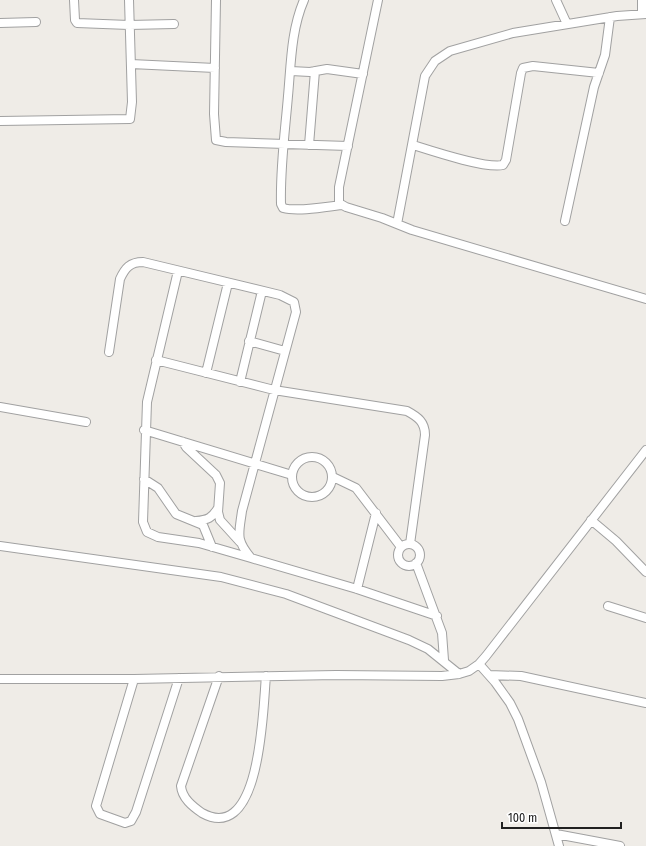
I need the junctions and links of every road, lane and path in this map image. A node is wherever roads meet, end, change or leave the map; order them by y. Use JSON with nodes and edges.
{"nodes":[{"id":1,"x":74,"y":0,"type":"edge"},
{"id":2,"x":129,"y":0,"type":"edge"},
{"id":3,"x":216,"y":0,"type":"edge"},
{"id":4,"x":304,"y":0,"type":"edge"},
{"id":5,"x":378,"y":0,"type":"edge"},
{"id":6,"x":556,"y":0,"type":"edge"},
{"id":7,"x":642,"y":0,"type":"edge"},
{"id":8,"x":644,"y":14,"type":"edge"},
{"id":9,"x":610,"y":17,"type":"junction"},
{"id":10,"x":36,"y":22,"type":"dead end"},
{"id":11,"x":0,"y":23,"type":"edge"},
{"id":12,"x":174,"y":24,"type":"dead end"},
{"id":13,"x":567,"y":24,"type":"junction"},
{"id":14,"x":129,"y":25,"type":"junction"},
{"id":15,"x":131,"y":64,"type":"junction"},
{"id":16,"x":215,"y":68,"type":"junction"},
{"id":17,"x":291,"y":71,"type":"junction"},
{"id":18,"x":315,"y":71,"type":"junction"},
{"id":19,"x":598,"y":73,"type":"junction"},
{"id":20,"x":364,"y":74,"type":"junction"},
{"id":21,"x":0,"y":121,"type":"edge"},
{"id":22,"x":283,"y":144,"type":"junction"},
{"id":23,"x":309,"y":145,"type":"junction"},
{"id":24,"x":348,"y":146,"type":"junction"},
{"id":25,"x":413,"y":146,"type":"junction"},
{"id":26,"x":341,"y":205,"type":"junction"},
{"id":27,"x":565,"y":222,"type":"dead end"},
{"id":28,"x":397,"y":224,"type":"junction"},
{"id":29,"x":178,"y":271,"type":"junction"},
{"id":30,"x":228,"y":283,"type":"junction"},
{"id":31,"x":262,"y":291,"type":"junction"},
{"id":32,"x":646,"y":299,"type":"edge"},
{"id":33,"x":250,"y":342,"type":"junction"},
{"id":34,"x":285,"y":351,"type":"junction"},
{"id":35,"x":109,"y":352,"type":"dead end"},
{"id":36,"x":156,"y":360,"type":"junction"},
{"id":37,"x":206,"y":373,"type":"junction"},
{"id":38,"x":240,"y":382,"type":"junction"},
{"id":39,"x":274,"y":390,"type":"junction"},
{"id":40,"x":0,"y":407,"type":"edge"},
{"id":41,"x":86,"y":422,"type":"dead end"},
{"id":42,"x":144,"y":430,"type":"junction"},
{"id":43,"x":184,"y":442,"type":"junction"},
{"id":44,"x":646,"y":450,"type":"edge"},
{"id":45,"x":255,"y":464,"type":"junction"},
{"id":46,"x":292,"y":475,"type":"junction"},
{"id":47,"x":333,"y":477,"type":"junction"},
{"id":48,"x":144,"y":479,"type":"junction"},
{"id":49,"x":219,"y":508,"type":"junction"},
{"id":50,"x":376,"y":514,"type":"junction"},
{"id":51,"x":591,"y":520,"type":"junction"},
{"id":52,"x":196,"y":521,"type":"junction"},
{"id":53,"x":240,"y":542,"type":"junction"},
{"id":54,"x":410,"y":544,"type":"junction"},
{"id":55,"x":0,"y":546,"type":"edge"},
{"id":56,"x":212,"y":547,"type":"junction"},
{"id":57,"x":401,"y":547,"type":"junction"},
{"id":58,"x":251,"y":558,"type":"junction"},
{"id":59,"x":416,"y":563,"type":"junction"},
{"id":60,"x":646,"y":572,"type":"edge"},
{"id":61,"x":357,"y":589,"type":"junction"},
{"id":62,"x":608,"y":606,"type":"dead end"},
{"id":63,"x":436,"y":616,"type":"junction"},
{"id":64,"x":646,"y":618,"type":"edge"},
{"id":65,"x":444,"y":660,"type":"junction"},
{"id":66,"x":479,"y":664,"type":"junction"},
{"id":67,"x":459,"y":674,"type":"junction"},
{"id":68,"x":489,"y":675,"type":"junction"},
{"id":69,"x":219,"y":676,"type":"junction"},
{"id":70,"x":266,"y":676,"type":"junction"},
{"id":71,"x":179,"y":678,"type":"junction"},
{"id":72,"x":0,"y":679,"type":"edge"},
{"id":73,"x":134,"y":679,"type":"junction"},
{"id":74,"x":646,"y":703,"type":"edge"},
{"id":75,"x":556,"y":834,"type":"junction"},
{"id":76,"x":604,"y":844,"type":"edge"},
{"id":77,"x":559,"y":846,"type":"edge"},
{"id":78,"x":620,"y":846,"type":"edge"}],
"edges":[{"from":1,"to":14,"type":"street"},
{"from":2,"to":14,"type":"street"},
{"from":3,"to":16,"type":"street"},
{"from":4,"to":17,"type":"street"},
{"from":5,"to":20,"type":"street"},
{"from":6,"to":13,"type":"street"},
{"from":7,"to":8,"type":"street"},
{"from":8,"to":9,"type":"street"},
{"from":9,"to":13,"type":"street"},
{"from":9,"to":19,"type":"street"},
{"from":10,"to":11,"type":"street"},
{"from":12,"to":14,"type":"street"},
{"from":13,"to":25,"type":"street"},
{"from":14,"to":15,"type":"street"},
{"from":15,"to":16,"type":"street"},
{"from":15,"to":21,"type":"street"},
{"from":16,"to":22,"type":"street"},
{"from":17,"to":18,"type":"street"},
{"from":17,"to":22,"type":"street"},
{"from":18,"to":20,"type":"street"},
{"from":18,"to":23,"type":"street"},
{"from":19,"to":25,"type":"street"},
{"from":19,"to":27,"type":"street"},
{"from":20,"to":24,"type":"street"},
{"from":22,"to":23,"type":"street"},
{"from":22,"to":26,"type":"street"},
{"from":23,"to":24,"type":"street"},
{"from":24,"to":26,"type":"street"},
{"from":25,"to":28,"type":"street"},
{"from":26,"to":28,"type":"street"},
{"from":28,"to":32,"type":"street"},
{"from":29,"to":30,"type":"street"},
{"from":29,"to":35,"type":"street"},
{"from":29,"to":36,"type":"street"},
{"from":30,"to":31,"type":"street"},
{"from":30,"to":37,"type":"street"},
{"from":31,"to":33,"type":"street"},
{"from":31,"to":34,"type":"street"},
{"from":33,"to":34,"type":"street"},
{"from":33,"to":38,"type":"street"},
{"from":34,"to":39,"type":"street"},
{"from":36,"to":37,"type":"street"},
{"from":36,"to":42,"type":"street"},
{"from":37,"to":38,"type":"street"},
{"from":38,"to":39,"type":"street"},
{"from":39,"to":45,"type":"street"},
{"from":39,"to":54,"type":"street"},
{"from":40,"to":41,"type":"street"},
{"from":42,"to":43,"type":"street"},
{"from":42,"to":48,"type":"street"},
{"from":43,"to":45,"type":"street"},
{"from":43,"to":49,"type":"street"},
{"from":44,"to":51,"type":"street"},
{"from":45,"to":46,"type":"street"},
{"from":45,"to":53,"type":"street"},
{"from":46,"to":47,"type":"street"},
{"from":46,"to":47,"type":"street"},
{"from":47,"to":50,"type":"street"},
{"from":48,"to":52,"type":"street"},
{"from":48,"to":56,"type":"street"},
{"from":49,"to":52,"type":"street"},
{"from":49,"to":53,"type":"street"},
{"from":50,"to":57,"type":"street"},
{"from":50,"to":61,"type":"street"},
{"from":51,"to":60,"type":"street"},
{"from":51,"to":66,"type":"street"},
{"from":52,"to":56,"type":"street"},
{"from":53,"to":58,"type":"street"},
{"from":54,"to":57,"type":"street"},
{"from":54,"to":59,"type":"street"},
{"from":55,"to":65,"type":"street"},
{"from":56,"to":58,"type":"street"},
{"from":57,"to":59,"type":"street"},
{"from":58,"to":61,"type":"street"},
{"from":59,"to":63,"type":"street"},
{"from":61,"to":63,"type":"street"},
{"from":62,"to":64,"type":"street"},
{"from":63,"to":65,"type":"street"},
{"from":65,"to":67,"type":"street"},
{"from":66,"to":67,"type":"street"},
{"from":66,"to":68,"type":"street"},
{"from":67,"to":70,"type":"street"},
{"from":68,"to":74,"type":"street"},
{"from":68,"to":75,"type":"street"},
{"from":69,"to":70,"type":"street"},
{"from":69,"to":70,"type":"street"},
{"from":69,"to":71,"type":"street"},
{"from":71,"to":73,"type":"street"},
{"from":71,"to":73,"type":"street"},
{"from":72,"to":73,"type":"street"},
{"from":75,"to":76,"type":"street"},
{"from":75,"to":77,"type":"street"},
{"from":76,"to":78,"type":"street"}]}
